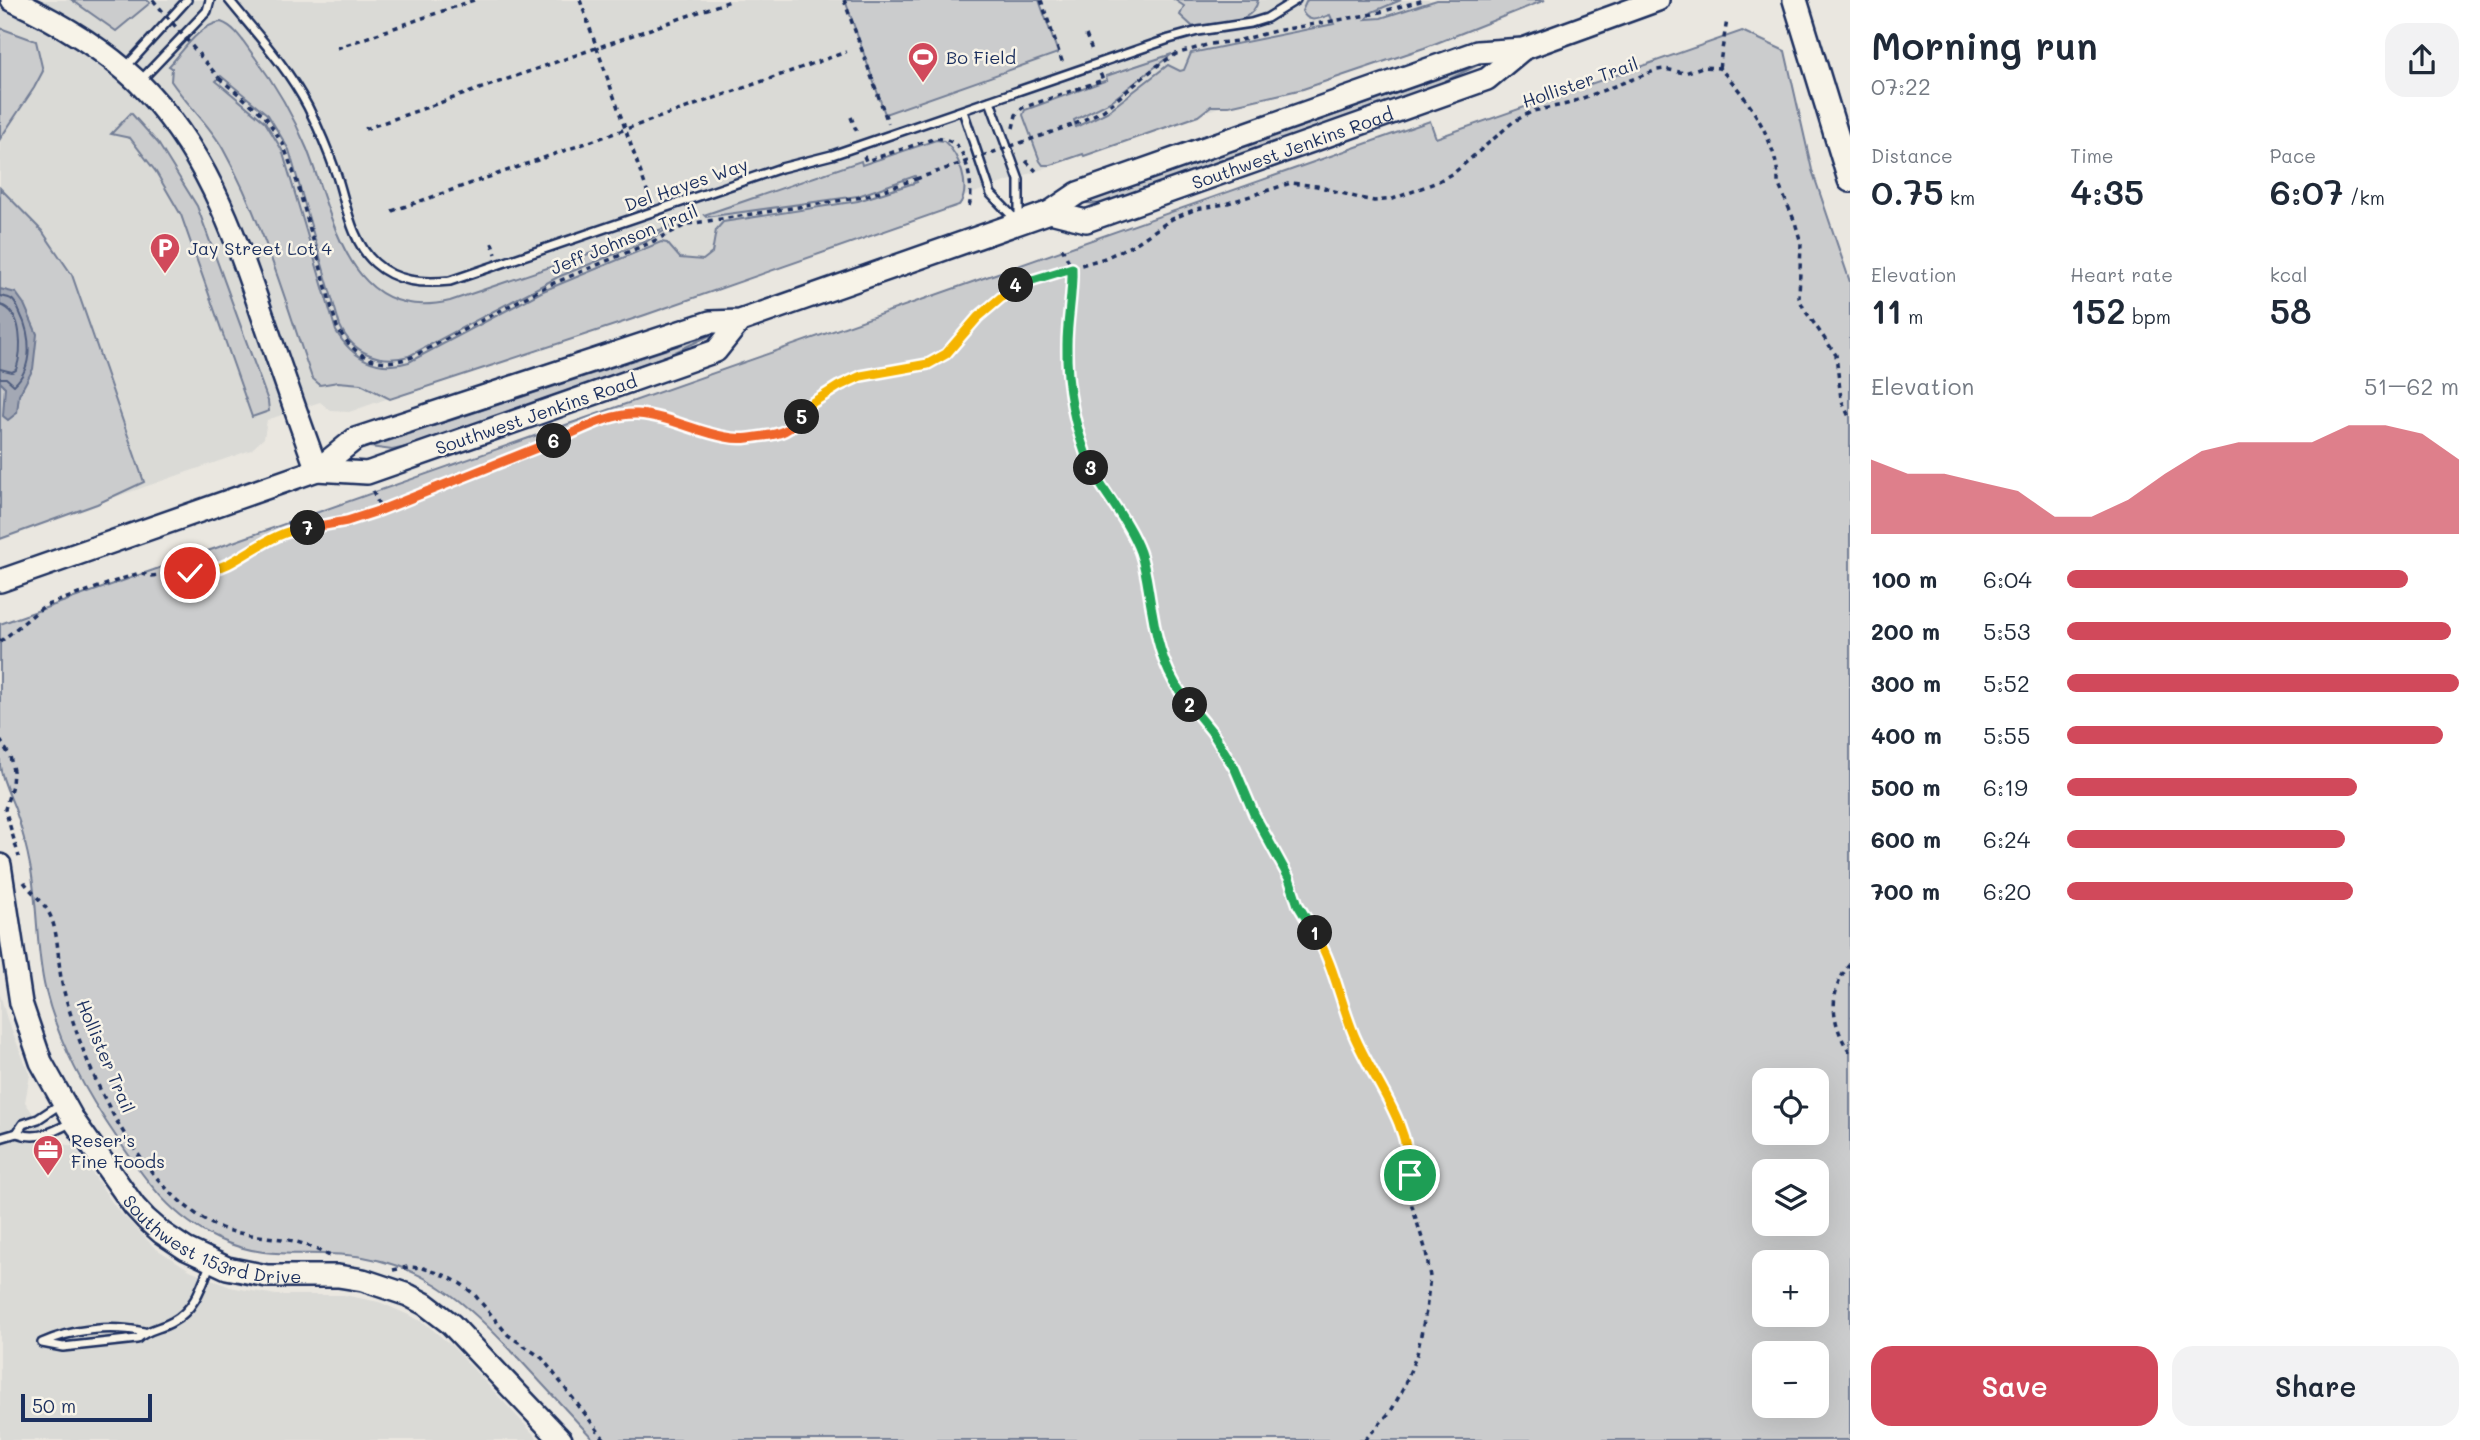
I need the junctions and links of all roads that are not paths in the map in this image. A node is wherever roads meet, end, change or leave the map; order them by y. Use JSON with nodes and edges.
{"nodes":[{"id":1,"x":12,"y":0,"type":"edge"},
{"id":2,"x":187,"y":0,"type":"edge"},
{"id":3,"x":211,"y":0,"type":"edge"},
{"id":4,"x":229,"y":0,"type":"edge"},
{"id":5,"x":1296,"y":0,"type":"edge"},
{"id":6,"x":1658,"y":0,"type":"edge"},
{"id":7,"x":1795,"y":0,"type":"edge"},
{"id":8,"x":1523,"y":49,"type":"junction"},
{"id":9,"x":131,"y":76,"type":"junction"},
{"id":10,"x":990,"y":101,"type":"junction"},
{"id":11,"x":963,"y":111,"type":"junction"},
{"id":12,"x":1850,"y":180,"type":"edge"},
{"id":13,"x":1050,"y":212,"type":"junction"},
{"id":14,"x":1019,"y":223,"type":"junction"},
{"id":15,"x":740,"y":321,"type":"junction"},
{"id":16,"x":317,"y":470,"type":"junction"},
{"id":17,"x":0,"y":581,"type":"edge"},
{"id":18,"x":10,"y":865,"type":"edge"},
{"id":19,"x":63,"y":1102,"type":"junction"},
{"id":20,"x":74,"y":1121,"type":"junction"},
{"id":21,"x":17,"y":1133,"type":"junction"},
{"id":22,"x":0,"y":1138,"type":"edge"},
{"id":23,"x":211,"y":1262,"type":"junction"},
{"id":24,"x":144,"y":1332,"type":"junction"},
{"id":25,"x":561,"y":1440,"type":"edge"}],
"edges":[{"from":1,"to":9,"type":"main road"},
{"from":2,"to":9,"type":"lane"},
{"from":3,"to":9,"type":"lane"},
{"from":4,"to":11,"type":"lane","name":"Del Hayes Way"},
{"from":5,"to":10,"type":"lane","name":"Del Hayes Way"},
{"from":6,"to":8,"type":"main road","name":"Southwest Jenkins Road"},
{"from":7,"to":12,"type":"main road"},
{"from":8,"to":13,"type":"main road","name":"Southwest Jenkins Road"},
{"from":8,"to":13,"type":"main road","name":"Southwest Jenkins Road"},
{"from":9,"to":16,"type":"main road"},
{"from":10,"to":11,"type":"lane","name":"Del Hayes Way"},
{"from":10,"to":14,"type":"lane"},
{"from":11,"to":14,"type":"lane"},
{"from":13,"to":14,"type":"main road","name":"Southwest Jenkins Road"},
{"from":14,"to":15,"type":"main road","name":"Southwest Jenkins Road"},
{"from":15,"to":16,"type":"main road","name":"Southwest Jenkins Road"},
{"from":15,"to":16,"type":"main road","name":"Southwest Jenkins Road"},
{"from":16,"to":17,"type":"main road","name":"Southwest Jenkins Road"},
{"from":18,"to":19,"type":"main road","name":"Southwest 153rd Drive"},
{"from":19,"to":20,"type":"main road","name":"Southwest 153rd Drive"},
{"from":19,"to":21,"type":"lane"},
{"from":20,"to":21,"type":"lane"},
{"from":20,"to":23,"type":"main road","name":"Southwest 153rd Drive"},
{"from":21,"to":22,"type":"lane"},
{"from":23,"to":24,"type":"lane"},
{"from":23,"to":25,"type":"main road","name":"Southwest 153rd Drive"},
{"from":24,"to":24,"type":"lane"}]}
